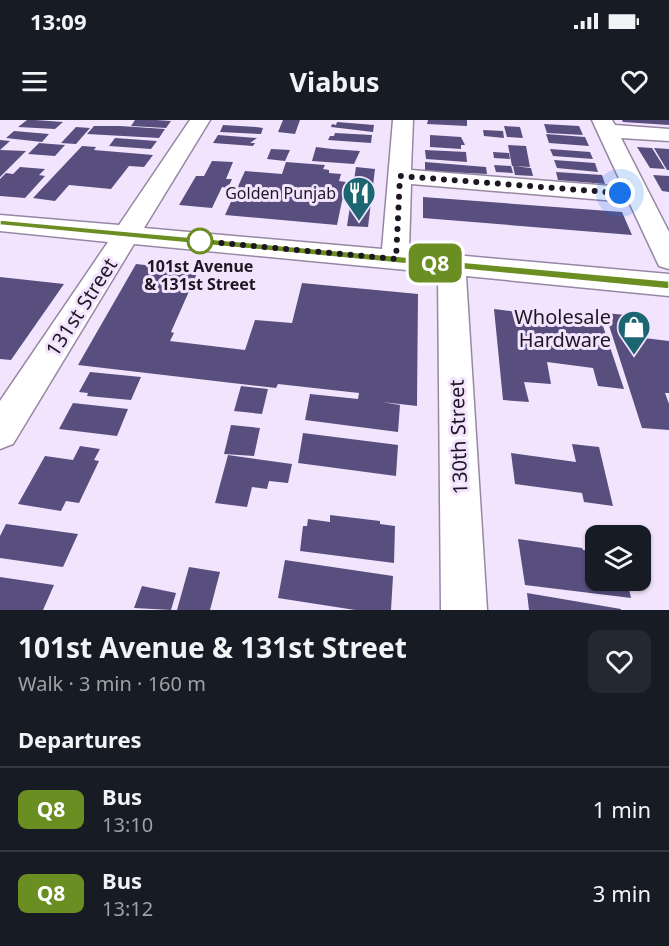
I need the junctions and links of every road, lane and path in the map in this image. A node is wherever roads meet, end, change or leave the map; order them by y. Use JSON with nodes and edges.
{"nodes":[{"id":1,"x":200,"y":120,"type":"edge"},
{"id":2,"x":403,"y":120,"type":"edge"},
{"id":3,"x":605,"y":125,"type":"edge"},
{"id":4,"x":669,"y":135,"type":"edge"},
{"id":5,"x":400,"y":176,"type":"junction"},
{"id":6,"x":636,"y":195,"type":"junction"},
{"id":7,"x":0,"y":223,"type":"edge"},
{"id":8,"x":127,"y":234,"type":"junction"},
{"id":9,"x":396,"y":259,"type":"junction"},
{"id":10,"x":669,"y":259,"type":"edge"},
{"id":11,"x":452,"y":264,"type":"junction"},
{"id":12,"x":669,"y":285,"type":"edge"},
{"id":13,"x":0,"y":432,"type":"edge"},
{"id":14,"x":464,"y":610,"type":"edge"}],
"edges":[{"from":1,"to":8,"type":"street","name":"131st Street"},
{"from":2,"to":5,"type":"street"},
{"from":3,"to":4,"type":"street"},
{"from":3,"to":6,"type":"street"},
{"from":5,"to":6,"type":"street"},
{"from":5,"to":9,"type":"street"},
{"from":6,"to":10,"type":"street"},
{"from":7,"to":8,"type":"street"},
{"from":8,"to":9,"type":"street"},
{"from":8,"to":13,"type":"street","name":"131st Street"},
{"from":9,"to":11,"type":"street"},
{"from":11,"to":12,"type":"street"},
{"from":11,"to":14,"type":"street","name":"130th Street"}]}
